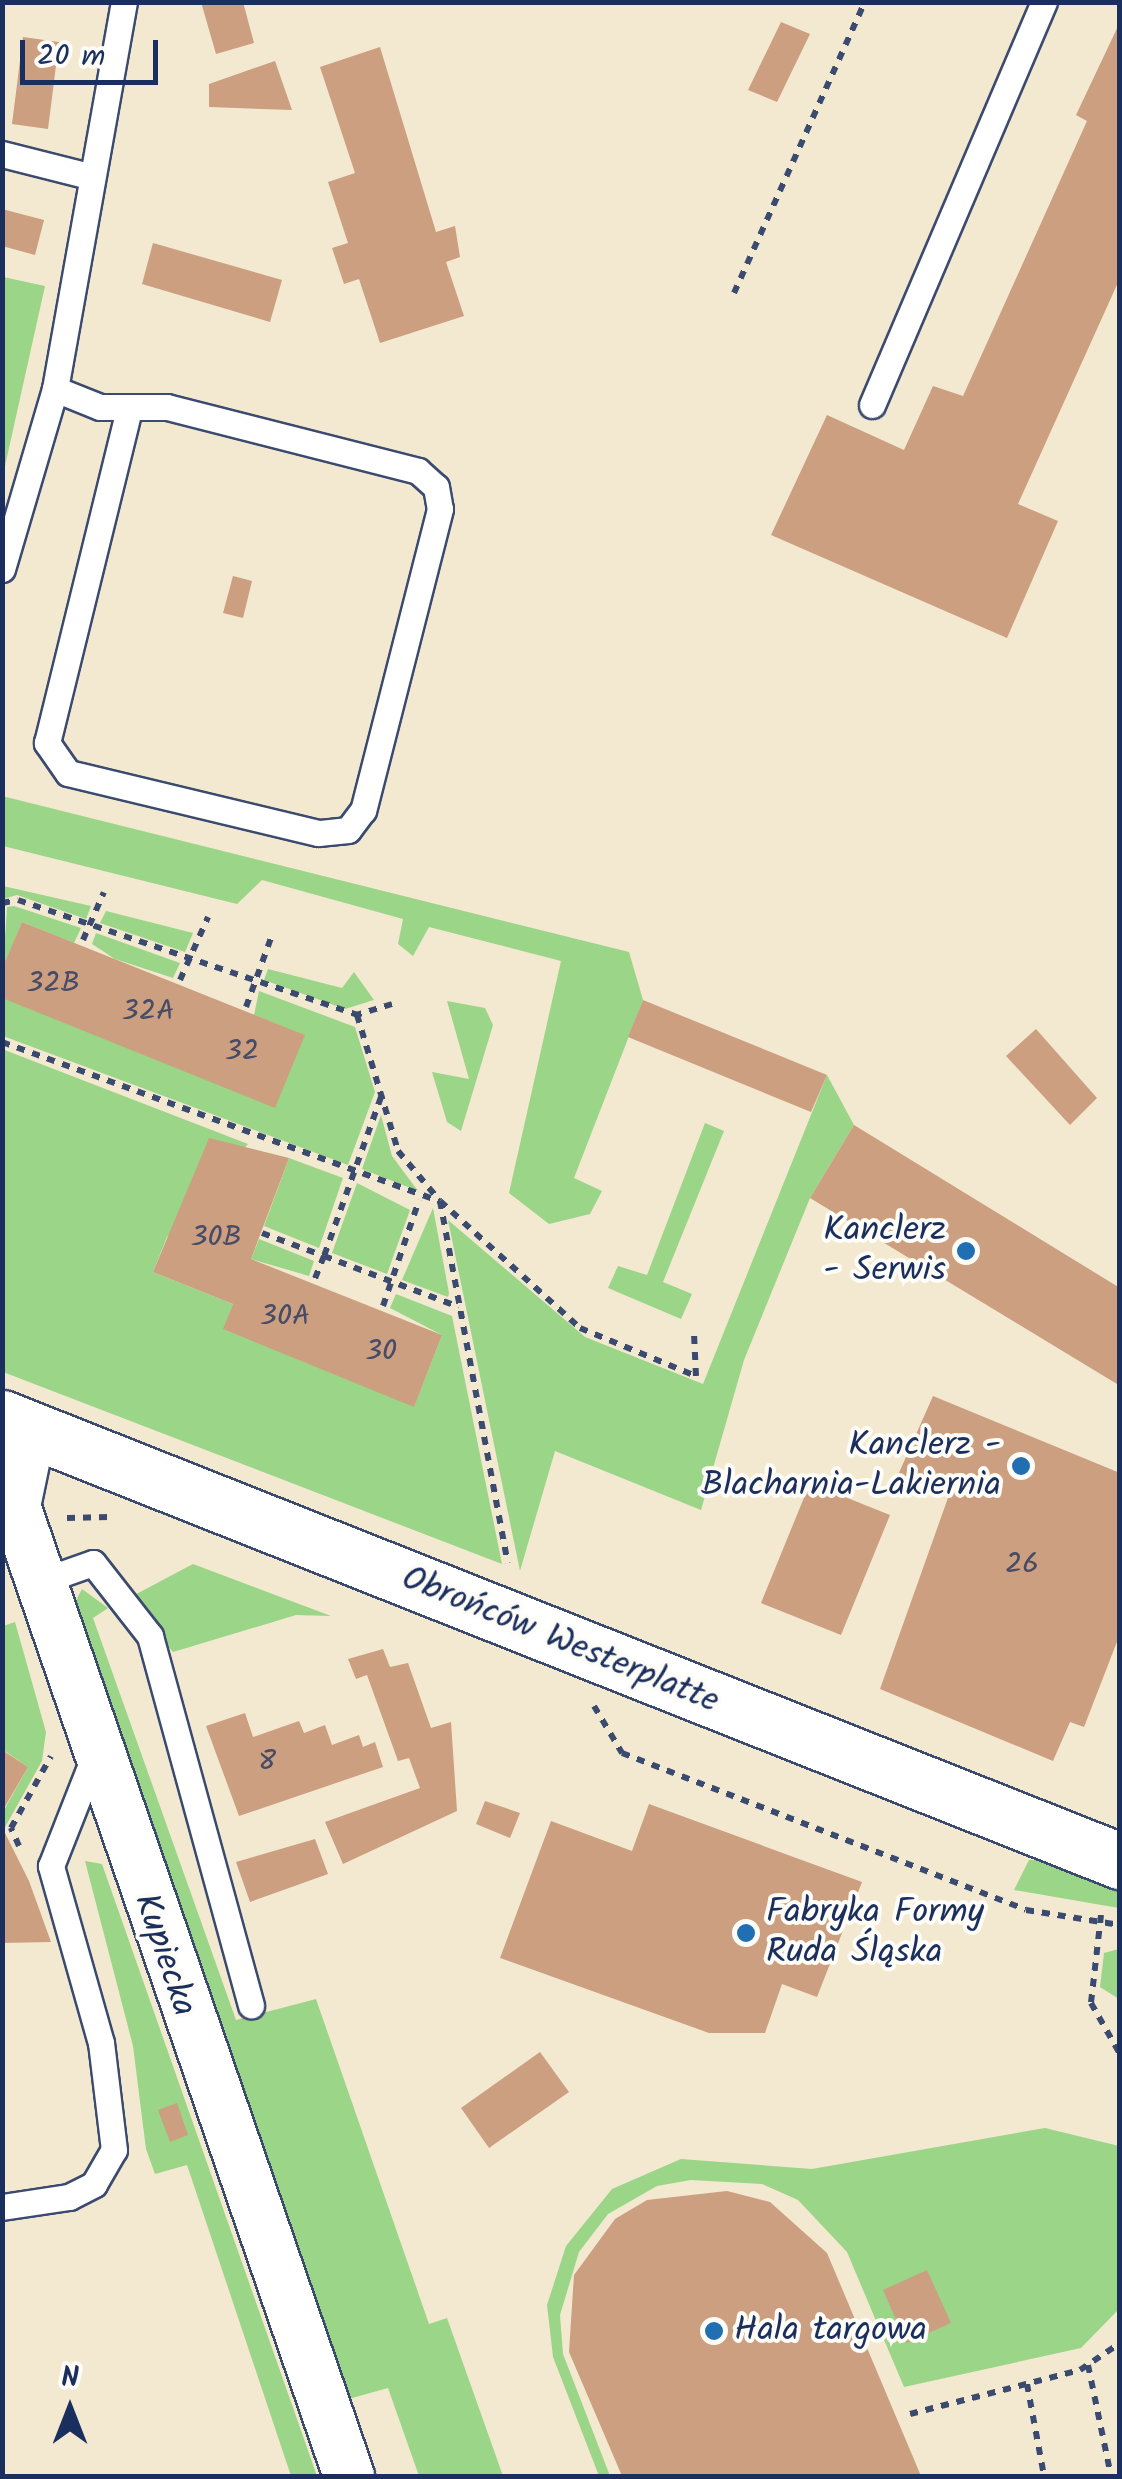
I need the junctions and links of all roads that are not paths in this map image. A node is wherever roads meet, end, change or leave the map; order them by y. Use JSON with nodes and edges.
{"nodes":[{"id":1,"x":124,"y":2,"type":"edge"},
{"id":2,"x":1044,"y":2,"type":"edge"},
{"id":3,"x":2,"y":154,"type":"edge"},
{"id":4,"x":89,"y":176,"type":"junction"},
{"id":5,"x":55,"y":389,"type":"junction"},
{"id":6,"x":872,"y":405,"type":"dead end"},
{"id":7,"x":129,"y":409,"type":"junction"},
{"id":8,"x":2,"y":569,"type":"edge"},
{"id":9,"x":17,"y":1424,"type":"edge"},
{"id":10,"x":39,"y":1582,"type":"junction"},
{"id":11,"x":94,"y":1757,"type":"junction"},
{"id":12,"x":1120,"y":1860,"type":"edge"},
{"id":13,"x":252,"y":2005,"type":"dead end"},
{"id":14,"x":2,"y":2207,"type":"edge"},
{"id":15,"x":349,"y":2476,"type":"edge"}],
"edges":[{"from":1,"to":4,"type":"lane"},
{"from":2,"to":6,"type":"lane"},
{"from":3,"to":4,"type":"lane"},
{"from":4,"to":5,"type":"lane"},
{"from":5,"to":7,"type":"lane"},
{"from":5,"to":8,"type":"lane"},
{"from":7,"to":7,"type":"lane"},
{"from":9,"to":10,"type":"street","name":"Kupiecka"},
{"from":9,"to":12,"type":"street","name":"Obrońców Westerplatte"},
{"from":10,"to":11,"type":"street","name":"Kupiecka"},
{"from":10,"to":13,"type":"lane"},
{"from":11,"to":14,"type":"lane"},
{"from":11,"to":15,"type":"street","name":"Kupiecka"}]}
